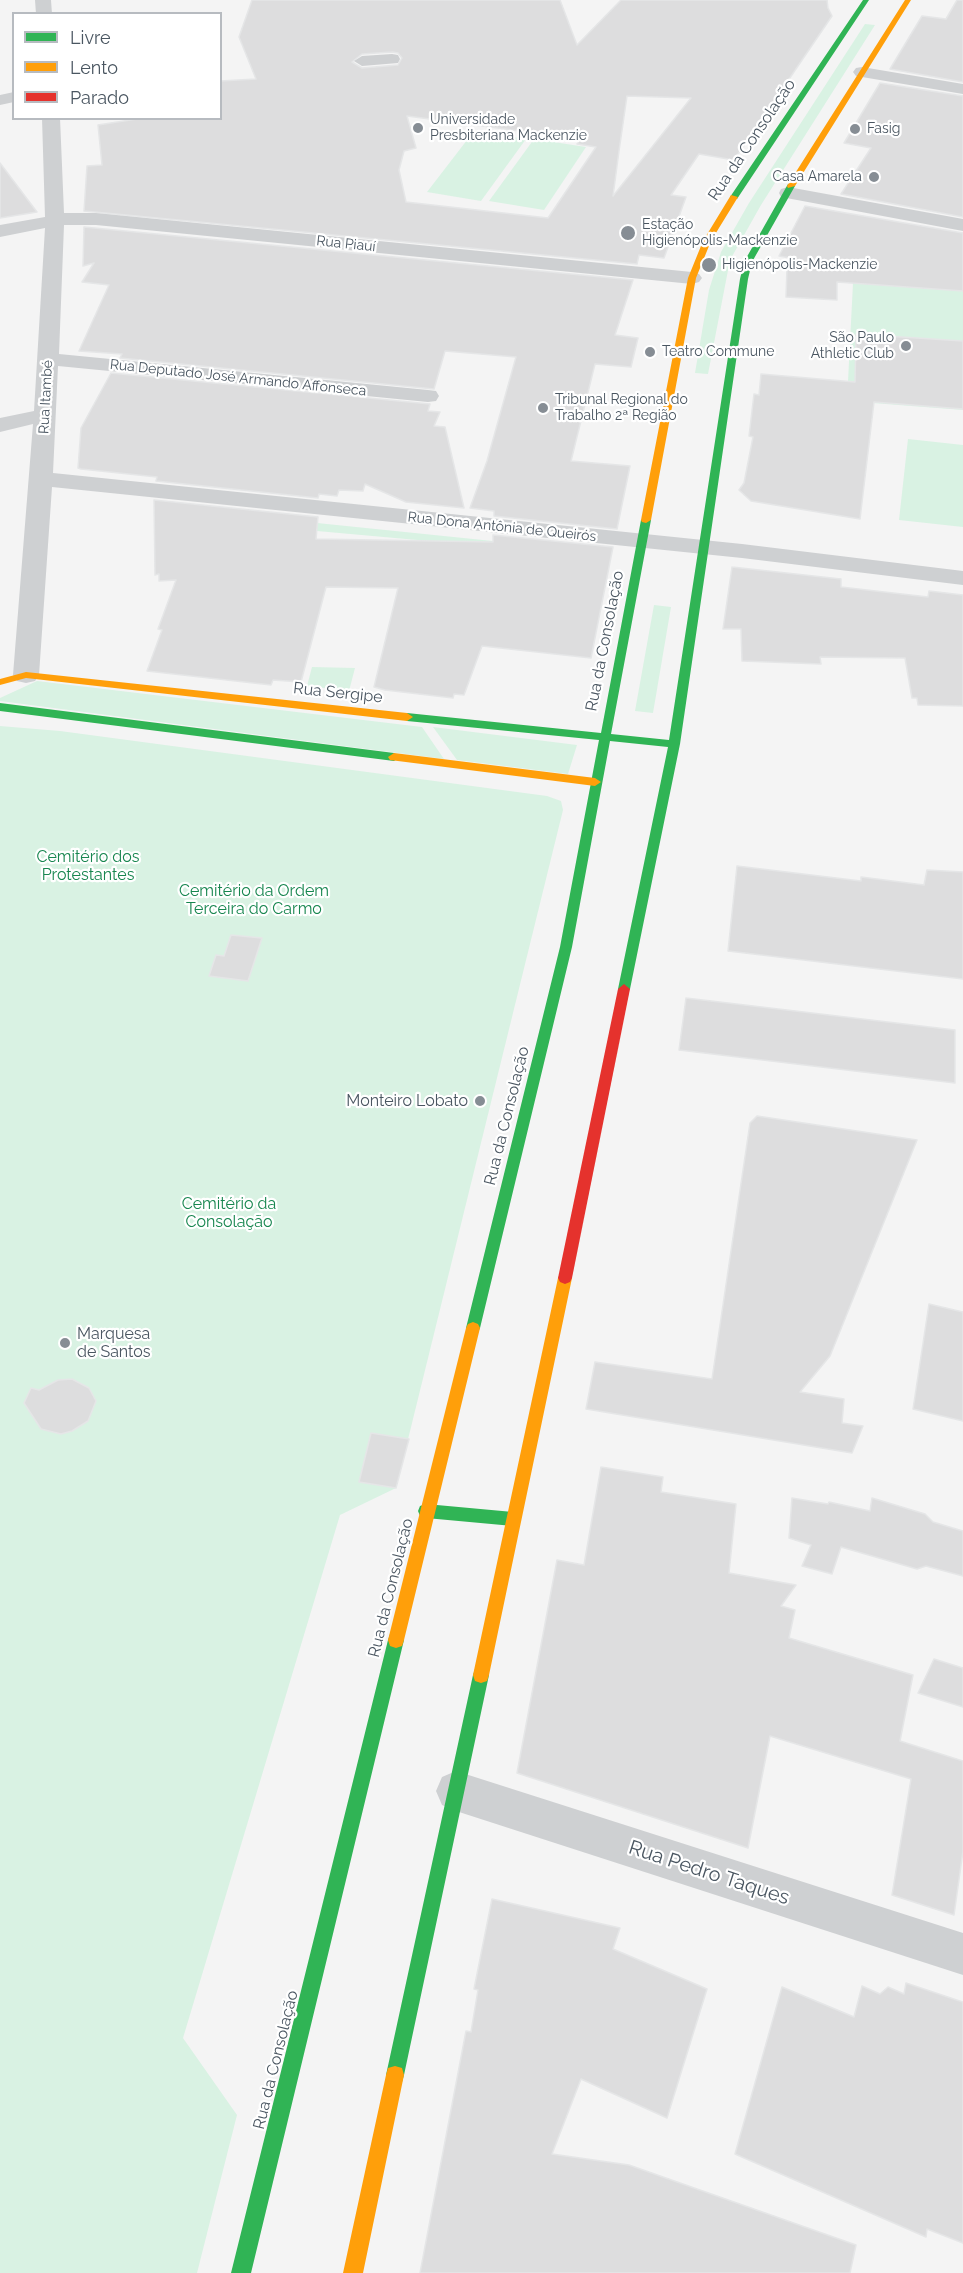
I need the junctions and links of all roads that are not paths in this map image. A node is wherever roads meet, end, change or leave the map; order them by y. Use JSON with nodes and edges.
{"nodes":[{"id":1,"x":866,"y":0,"type":"edge"},
{"id":2,"x":908,"y":0,"type":"edge"},
{"id":3,"x":392,"y":59,"type":"dead end"},
{"id":4,"x":362,"y":61,"type":"dead end"},
{"id":5,"x":862,"y":72,"type":"junction"},
{"id":6,"x":963,"y":89,"type":"edge"},
{"id":7,"x":51,"y":120,"type":"edge"},
{"id":8,"x":788,"y":193,"type":"junction"},
{"id":9,"x":56,"y":220,"type":"junction"},
{"id":10,"x":963,"y":225,"type":"edge"},
{"id":11,"x":0,"y":231,"type":"edge"},
{"id":12,"x":692,"y":278,"type":"junction"},
{"id":13,"x":48,"y":359,"type":"junction"},
{"id":14,"x":428,"y":396,"type":"dead end"},
{"id":15,"x":45,"y":415,"type":"junction"},
{"id":16,"x":0,"y":425,"type":"edge"},
{"id":17,"x":41,"y":479,"type":"junction"},
{"id":18,"x":641,"y":542,"type":"junction"},
{"id":19,"x":705,"y":548,"type":"junction"},
{"id":20,"x":963,"y":578,"type":"edge"},
{"id":21,"x":26,"y":675,"type":"junction"},
{"id":22,"x":0,"y":682,"type":"edge"},
{"id":23,"x":0,"y":707,"type":"edge"},
{"id":24,"x":424,"y":719,"type":"junction"},
{"id":25,"x":603,"y":739,"type":"junction"},
{"id":26,"x":674,"y":744,"type":"junction"},
{"id":27,"x":453,"y":764,"type":"junction"},
{"id":28,"x":595,"y":782,"type":"junction"},
{"id":29,"x":426,"y":1511,"type":"junction"},
{"id":30,"x":513,"y":1520,"type":"junction"},
{"id":31,"x":456,"y":1791,"type":"junction"},
{"id":32,"x":963,"y":1954,"type":"edge"},
{"id":33,"x":241,"y":2273,"type":"edge"},
{"id":34,"x":353,"y":2273,"type":"edge"}],
"edges":[{"from":1,"to":12,"type":"main road","name":"Rua da Consolação"},
{"from":2,"to":5,"type":"main road"},
{"from":3,"to":4,"type":"street"},
{"from":5,"to":6,"type":"street"},
{"from":5,"to":8,"type":"main road"},
{"from":7,"to":9,"type":"street","name":"Rua Itambé"},
{"from":8,"to":10,"type":"street"},
{"from":8,"to":19,"type":"main road"},
{"from":9,"to":11,"type":"street","name":"Rua Piauí"},
{"from":9,"to":12,"type":"street","name":"Rua Piauí"},
{"from":9,"to":13,"type":"street","name":"Rua Itambé"},
{"from":12,"to":18,"type":"main road","name":"Rua da Consolação"},
{"from":13,"to":14,"type":"street","name":"Rua Deputado José Armando Affonseca"},
{"from":13,"to":15,"type":"street","name":"Rua Itambé"},
{"from":15,"to":16,"type":"street"},
{"from":15,"to":17,"type":"street","name":"Rua Itambé"},
{"from":17,"to":18,"type":"street","name":"Rua Dona Antônia de Queirós"},
{"from":17,"to":21,"type":"street","name":"Rua Itambé"},
{"from":18,"to":19,"type":"street","name":"Rua Dona Antônia de Queirós"},
{"from":18,"to":25,"type":"main road","name":"Rua da Consolação"},
{"from":19,"to":20,"type":"street","name":"Rua Dona Antônia de Queirós"},
{"from":19,"to":26,"type":"main road"},
{"from":21,"to":22,"type":"main road","name":"Rua Sergipe"},
{"from":21,"to":24,"type":"main road","name":"Rua Sergipe"},
{"from":23,"to":27,"type":"main road"},
{"from":24,"to":25,"type":"main road","name":"Rua Sergipe"},
{"from":24,"to":27,"type":"main road"},
{"from":25,"to":26,"type":"main road","name":"Rua Sergipe"},
{"from":25,"to":28,"type":"main road","name":"Rua da Consolação"},
{"from":26,"to":30,"type":"main road"},
{"from":27,"to":28,"type":"main road"},
{"from":28,"to":29,"type":"main road","name":"Rua da Consolação"},
{"from":29,"to":30,"type":"main road"},
{"from":29,"to":33,"type":"main road","name":"Rua da Consolação"},
{"from":30,"to":31,"type":"main road"},
{"from":31,"to":32,"type":"street","name":"Rua Pedro Taques"},
{"from":31,"to":34,"type":"main road"}]}
